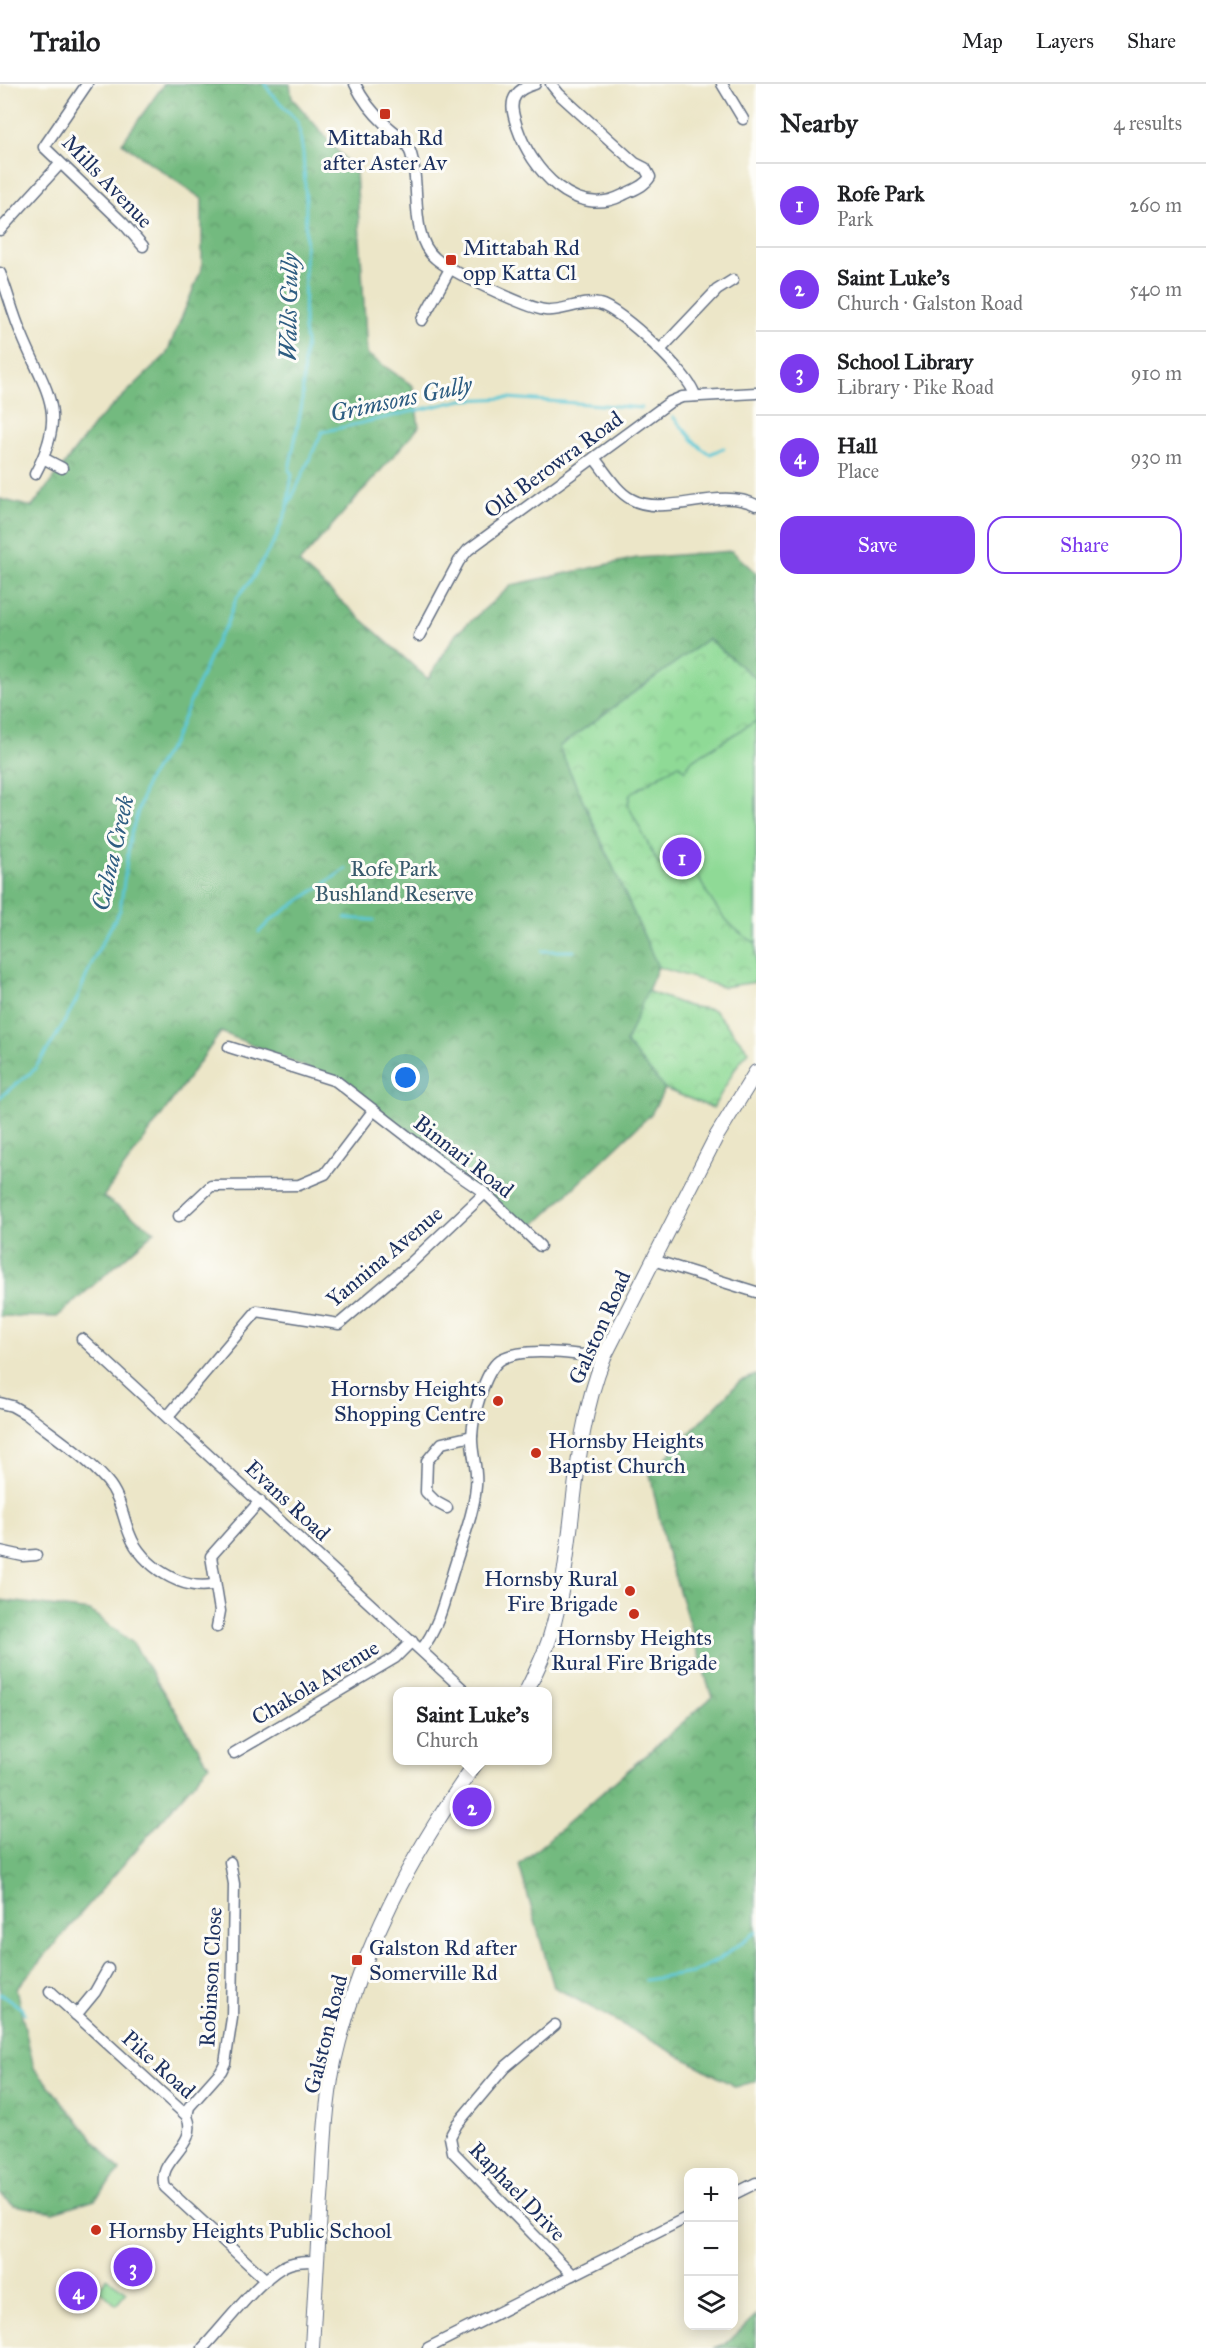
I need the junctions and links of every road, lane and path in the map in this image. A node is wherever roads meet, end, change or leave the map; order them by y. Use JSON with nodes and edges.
{"nodes":[{"id":1,"x":87,"y":84,"type":"edge"},
{"id":2,"x":355,"y":84,"type":"edge"},
{"id":3,"x":535,"y":84,"type":"edge"},
{"id":4,"x":551,"y":84,"type":"edge"},
{"id":5,"x":722,"y":84,"type":"edge"},
{"id":6,"x":742,"y":119,"type":"dead end"},
{"id":7,"x":60,"y":164,"type":"junction"},
{"id":8,"x":0,"y":230,"type":"edge"},
{"id":9,"x":143,"y":246,"type":"dead end"},
{"id":10,"x":450,"y":269,"type":"junction"},
{"id":11,"x":0,"y":273,"type":"edge"},
{"id":12,"x":733,"y":280,"type":"dead end"},
{"id":13,"x":422,"y":320,"type":"dead end"},
{"id":14,"x":660,"y":350,"type":"junction"},
{"id":15,"x":756,"y":393,"type":"edge"},
{"id":16,"x":695,"y":396,"type":"junction"},
{"id":17,"x":44,"y":458,"type":"junction"},
{"id":18,"x":594,"y":458,"type":"junction"},
{"id":19,"x":62,"y":468,"type":"dead end"},
{"id":20,"x":35,"y":474,"type":"dead end"},
{"id":21,"x":756,"y":505,"type":"edge"},
{"id":22,"x":419,"y":636,"type":"dead end"},
{"id":23,"x":229,"y":1047,"type":"dead end"},
{"id":24,"x":756,"y":1072,"type":"edge"},
{"id":25,"x":373,"y":1111,"type":"junction"},
{"id":26,"x":485,"y":1193,"type":"junction"},
{"id":27,"x":179,"y":1216,"type":"dead end"},
{"id":28,"x":540,"y":1246,"type":"dead end"},
{"id":29,"x":653,"y":1260,"type":"junction"},
{"id":30,"x":756,"y":1292,"type":"edge"},
{"id":31,"x":82,"y":1339,"type":"dead end"},
{"id":32,"x":604,"y":1357,"type":"junction"},
{"id":33,"x":0,"y":1403,"type":"edge"},
{"id":34,"x":168,"y":1416,"type":"junction"},
{"id":35,"x":472,"y":1436,"type":"junction"},
{"id":36,"x":260,"y":1501,"type":"junction"},
{"id":37,"x":447,"y":1508,"type":"dead end"},
{"id":38,"x":0,"y":1551,"type":"edge"},
{"id":39,"x":36,"y":1555,"type":"dead end"},
{"id":40,"x":215,"y":1584,"type":"junction"},
{"id":41,"x":217,"y":1627,"type":"dead end"},
{"id":42,"x":412,"y":1641,"type":"junction"},
{"id":43,"x":421,"y":1650,"type":"junction"},
{"id":44,"x":461,"y":1687,"type":"edge"},
{"id":45,"x":528,"y":1687,"type":"edge"},
{"id":46,"x":234,"y":1753,"type":"dead end"},
{"id":47,"x":475,"y":1765,"type":"edge"},
{"id":48,"x":230,"y":1862,"type":"dead end"},
{"id":49,"x":108,"y":1969,"type":"dead end"},
{"id":50,"x":50,"y":1991,"type":"dead end"},
{"id":51,"x":95,"y":1992,"type":"junction"},
{"id":52,"x":76,"y":2015,"type":"junction"},
{"id":53,"x":86,"y":2024,"type":"junction"},
{"id":54,"x":555,"y":2025,"type":"dead end"},
{"id":55,"x":187,"y":2116,"type":"junction"},
{"id":56,"x":756,"y":2183,"type":"edge"},
{"id":57,"x":738,"y":2192,"type":"edge"},
{"id":58,"x":684,"y":2219,"type":"edge"},
{"id":59,"x":317,"y":2261,"type":"junction"},
{"id":60,"x":573,"y":2275,"type":"junction"},
{"id":61,"x":266,"y":2280,"type":"junction"},
{"id":62,"x":203,"y":2348,"type":"edge"},
{"id":63,"x":312,"y":2348,"type":"edge"},
{"id":64,"x":428,"y":2348,"type":"edge"}],
"edges":[{"from":1,"to":7,"type":"street","name":"Mills Avenue"},
{"from":2,"to":10,"type":"street"},
{"from":3,"to":4,"type":"street"},
{"from":5,"to":6,"type":"street"},
{"from":7,"to":8,"type":"street"},
{"from":7,"to":9,"type":"street","name":"Mills Avenue"},
{"from":10,"to":13,"type":"street"},
{"from":10,"to":14,"type":"street"},
{"from":11,"to":17,"type":"street"},
{"from":12,"to":14,"type":"street"},
{"from":14,"to":16,"type":"street"},
{"from":15,"to":16,"type":"street","name":"Old Berowra Road"},
{"from":16,"to":18,"type":"street","name":"Old Berowra Road"},
{"from":17,"to":19,"type":"street"},
{"from":17,"to":20,"type":"street"},
{"from":18,"to":21,"type":"street"},
{"from":18,"to":22,"type":"street","name":"Old Berowra Road"},
{"from":23,"to":25,"type":"street","name":"Binnari Road"},
{"from":24,"to":29,"type":"main road","name":"Galston Road"},
{"from":25,"to":26,"type":"street","name":"Binnari Road"},
{"from":25,"to":27,"type":"street"},
{"from":26,"to":28,"type":"street","name":"Binnari Road"},
{"from":26,"to":34,"type":"street","name":"Yannina Avenue"},
{"from":29,"to":30,"type":"street"},
{"from":29,"to":32,"type":"main road","name":"Galston Road"},
{"from":31,"to":34,"type":"street","name":"Evans Road"},
{"from":32,"to":35,"type":"street"},
{"from":32,"to":45,"type":"main road","name":"Galston Road"},
{"from":33,"to":40,"type":"street"},
{"from":34,"to":36,"type":"street","name":"Evans Road"},
{"from":35,"to":37,"type":"street"},
{"from":35,"to":43,"type":"street"},
{"from":36,"to":40,"type":"street"},
{"from":36,"to":42,"type":"street","name":"Evans Road"},
{"from":38,"to":39,"type":"street"},
{"from":40,"to":41,"type":"street"},
{"from":42,"to":43,"type":"street","name":"Evans Road"},
{"from":42,"to":46,"type":"street","name":"Chakola Avenue"},
{"from":43,"to":44,"type":"street","name":"Evans Road"},
{"from":47,"to":59,"type":"main road","name":"Galston Road"},
{"from":48,"to":55,"type":"street","name":"Robinson Close"},
{"from":49,"to":51,"type":"street"},
{"from":50,"to":52,"type":"street","name":"Pike Road"},
{"from":51,"to":52,"type":"street"},
{"from":51,"to":53,"type":"street"},
{"from":52,"to":53,"type":"street","name":"Pike Road"},
{"from":53,"to":55,"type":"street","name":"Pike Road"},
{"from":54,"to":60,"type":"street","name":"Raphael Drive"},
{"from":55,"to":61,"type":"street","name":"Pike Road"},
{"from":56,"to":57,"type":"street"},
{"from":58,"to":60,"type":"street"},
{"from":59,"to":61,"type":"street"},
{"from":59,"to":63,"type":"main road","name":"Galston Road"},
{"from":60,"to":64,"type":"street"},
{"from":61,"to":62,"type":"street"}]}
